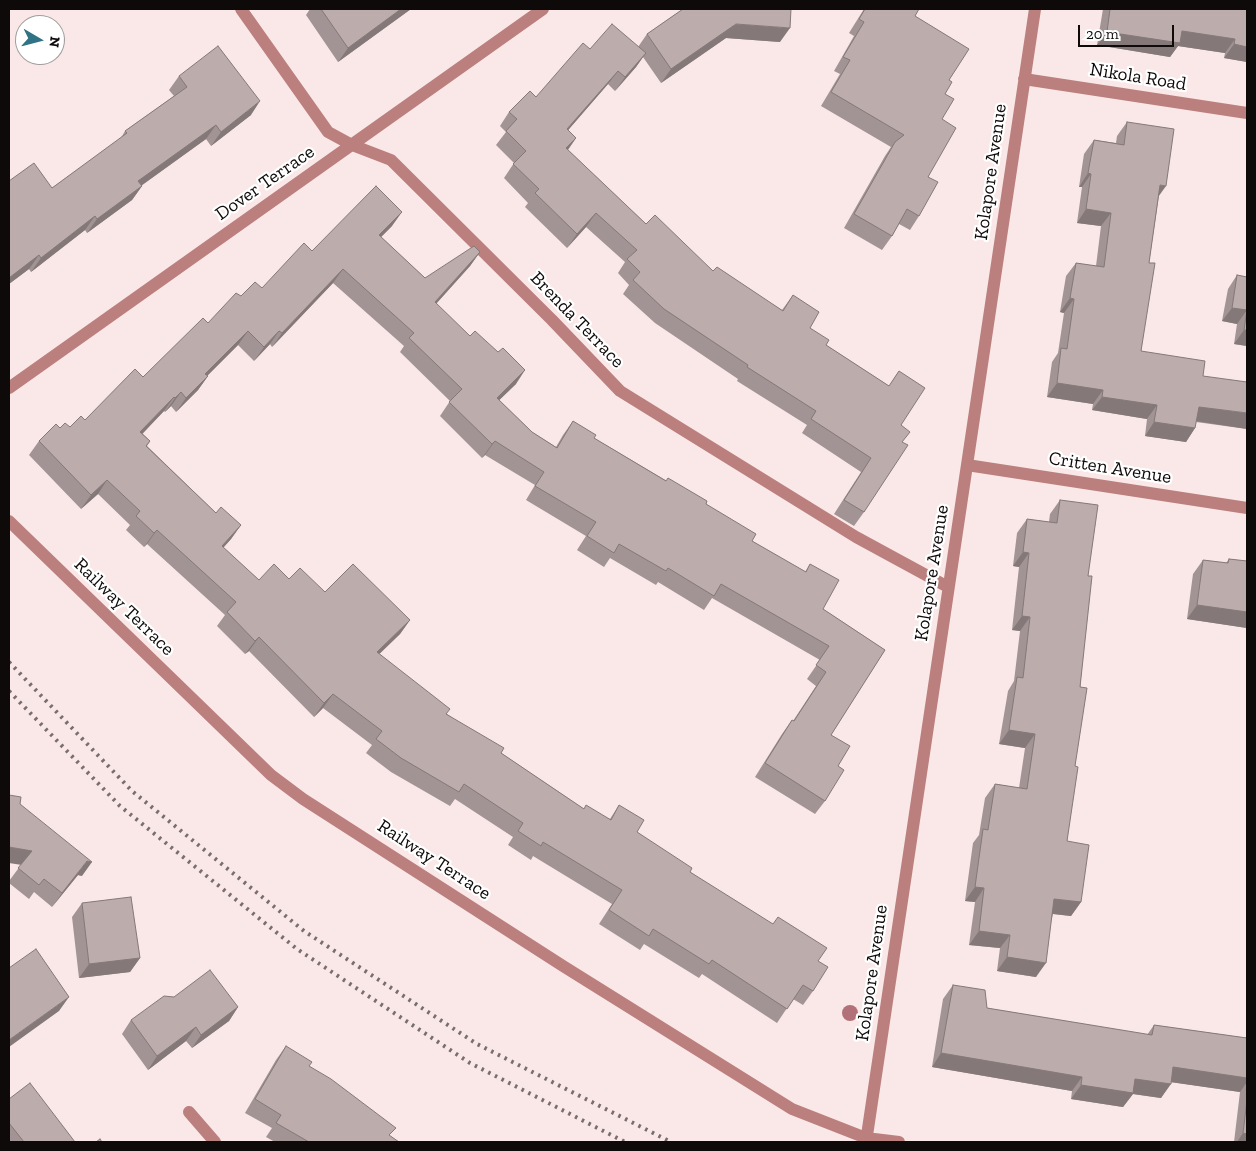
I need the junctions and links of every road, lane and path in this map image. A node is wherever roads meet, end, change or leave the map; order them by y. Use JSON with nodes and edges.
{"nodes":[{"id":1,"x":241,"y":9,"type":"edge"},
{"id":2,"x":543,"y":9,"type":"edge"},
{"id":3,"x":1035,"y":9,"type":"edge"},
{"id":4,"x":1024,"y":79,"type":"junction"},
{"id":5,"x":1247,"y":113,"type":"edge"},
{"id":6,"x":352,"y":145,"type":"junction"},
{"id":7,"x":9,"y":388,"type":"edge"},
{"id":8,"x":968,"y":465,"type":"junction"},
{"id":9,"x":1247,"y":508,"type":"edge"},
{"id":10,"x":9,"y":521,"type":"edge"},
{"id":11,"x":948,"y":588,"type":"junction"},
{"id":12,"x":189,"y":1112,"type":"dead end"},
{"id":13,"x":866,"y":1140,"type":"edge"},
{"id":14,"x":215,"y":1142,"type":"edge"},
{"id":15,"x":899,"y":1142,"type":"edge"}],
"edges":[{"from":1,"to":6,"type":"street","name":"Brenda Terrace"},
{"from":2,"to":6,"type":"street","name":"Dover Terrace"},
{"from":3,"to":4,"type":"street","name":"Kolapore Avenue"},
{"from":4,"to":5,"type":"street","name":"Nikola Road"},
{"from":4,"to":8,"type":"street","name":"Kolapore Avenue"},
{"from":6,"to":7,"type":"street","name":"Dover Terrace"},
{"from":6,"to":11,"type":"street","name":"Brenda Terrace"},
{"from":8,"to":9,"type":"street","name":"Critten Avenue"},
{"from":8,"to":11,"type":"street","name":"Kolapore Avenue"},
{"from":10,"to":13,"type":"street","name":"Railway Terrace"},
{"from":11,"to":13,"type":"street","name":"Kolapore Avenue"},
{"from":12,"to":14,"type":"street"},
{"from":13,"to":15,"type":"street","name":"Railway Terrace"}]}
